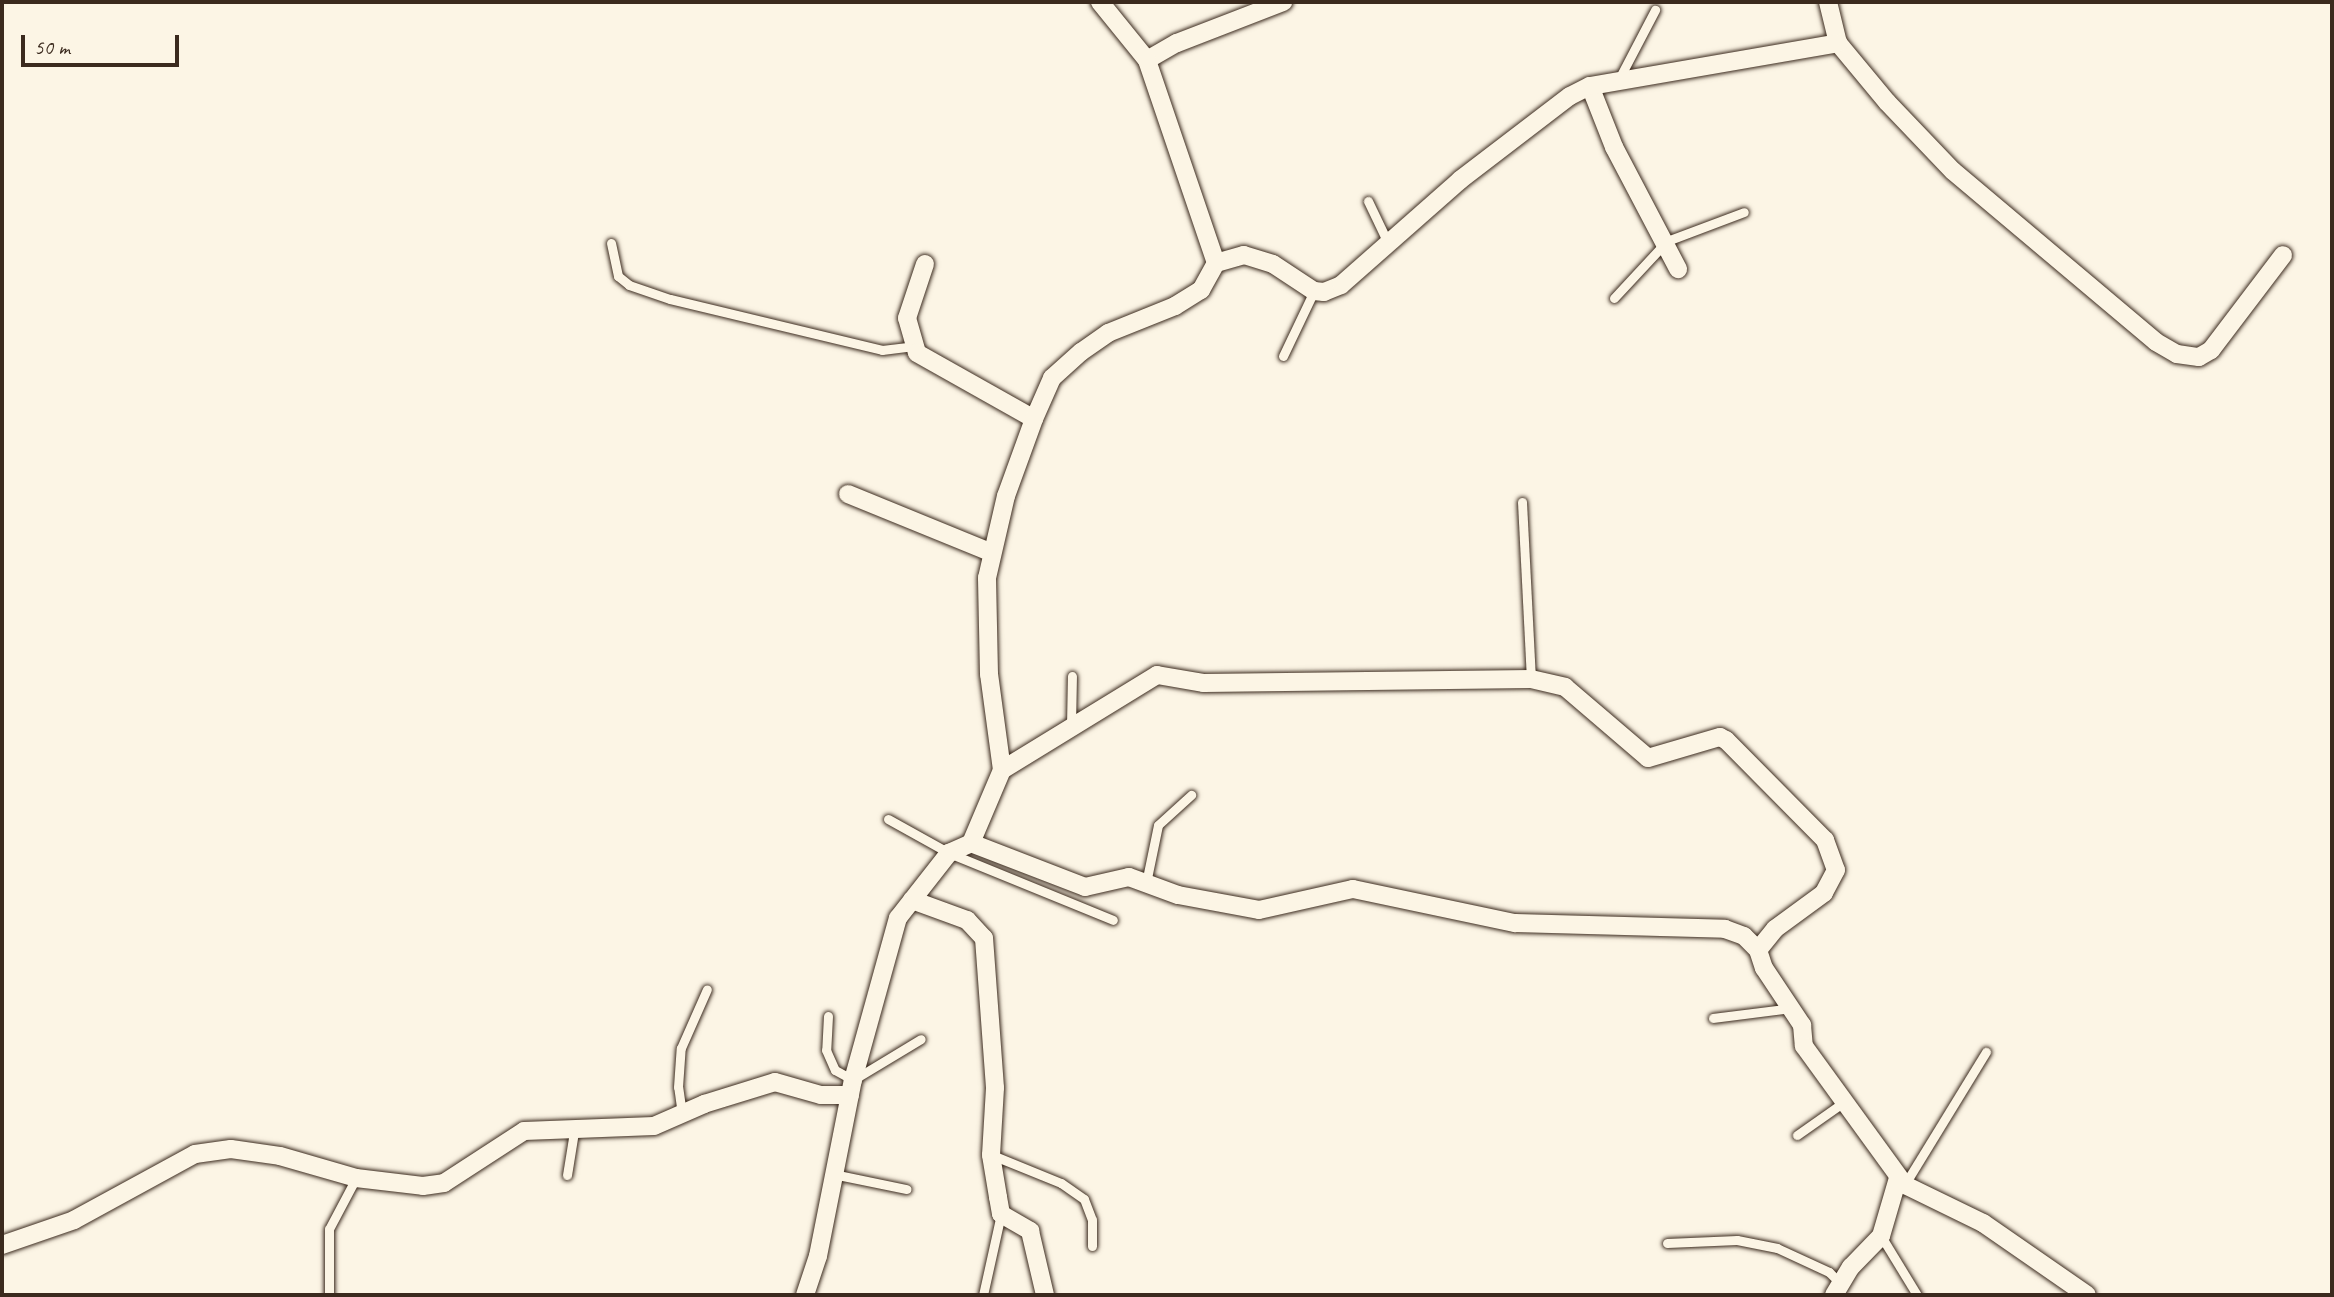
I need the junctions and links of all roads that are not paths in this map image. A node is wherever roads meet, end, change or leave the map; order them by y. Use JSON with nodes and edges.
{"nodes":[{"id":1,"x":1100,"y":2,"type":"edge"},
{"id":2,"x":1283,"y":2,"type":"edge"},
{"id":3,"x":1828,"y":2,"type":"edge"},
{"id":4,"x":1655,"y":10,"type":"dead end"},
{"id":5,"x":1838,"y":43,"type":"junction"},
{"id":6,"x":1147,"y":60,"type":"junction"},
{"id":7,"x":1620,"y":77,"type":"junction"},
{"id":8,"x":1590,"y":86,"type":"junction"},
{"id":9,"x":1368,"y":201,"type":"dead end"},
{"id":10,"x":1744,"y":212,"type":"dead end"},
{"id":11,"x":1667,"y":241,"type":"junction"},
{"id":12,"x":611,"y":243,"type":"dead end"},
{"id":13,"x":1388,"y":244,"type":"junction"},
{"id":14,"x":2283,"y":254,"type":"dead end"},
{"id":15,"x":1216,"y":263,"type":"junction"},
{"id":16,"x":925,"y":264,"type":"dead end"},
{"id":17,"x":1678,"y":269,"type":"dead end"},
{"id":18,"x":1314,"y":290,"type":"junction"},
{"id":19,"x":1614,"y":298,"type":"dead end"},
{"id":20,"x":914,"y":346,"type":"junction"},
{"id":21,"x":1283,"y":356,"type":"dead end"},
{"id":22,"x":1034,"y":419,"type":"junction"},
{"id":23,"x":848,"y":494,"type":"dead end"},
{"id":24,"x":1522,"y":502,"type":"dead end"},
{"id":25,"x":990,"y":552,"type":"junction"},
{"id":26,"x":1072,"y":676,"type":"dead end"},
{"id":27,"x":1531,"y":679,"type":"junction"},
{"id":28,"x":1071,"y":726,"type":"junction"},
{"id":29,"x":1002,"y":770,"type":"junction"},
{"id":30,"x":1191,"y":795,"type":"dead end"},
{"id":31,"x":888,"y":819,"type":"dead end"},
{"id":32,"x":971,"y":843,"type":"junction"},
{"id":33,"x":949,"y":853,"type":"junction"},
{"id":34,"x":1146,"y":883,"type":"junction"},
{"id":35,"x":912,"y":900,"type":"junction"},
{"id":36,"x":1113,"y":920,"type":"dead end"},
{"id":37,"x":1758,"y":950,"type":"junction"},
{"id":38,"x":707,"y":989,"type":"dead end"},
{"id":39,"x":1793,"y":1008,"type":"junction"},
{"id":40,"x":828,"y":1016,"type":"dead end"},
{"id":41,"x":1713,"y":1018,"type":"dead end"},
{"id":42,"x":921,"y":1039,"type":"dead end"},
{"id":43,"x":1986,"y":1052,"type":"dead end"},
{"id":44,"x":852,"y":1087,"type":"junction"},
{"id":45,"x":1844,"y":1102,"type":"junction"},
{"id":46,"x":682,"y":1115,"type":"junction"},
{"id":47,"x":574,"y":1132,"type":"junction"},
{"id":48,"x":1797,"y":1135,"type":"dead end"},
{"id":49,"x":991,"y":1155,"type":"junction"},
{"id":50,"x":833,"y":1174,"type":"junction"},
{"id":51,"x":567,"y":1175,"type":"dead end"},
{"id":52,"x":356,"y":1178,"type":"junction"},
{"id":53,"x":1902,"y":1181,"type":"junction"},
{"id":54,"x":906,"y":1189,"type":"dead end"},
{"id":55,"x":1001,"y":1214,"type":"junction"},
{"id":56,"x":1881,"y":1236,"type":"junction"},
{"id":57,"x":1667,"y":1243,"type":"dead end"},
{"id":58,"x":2,"y":1245,"type":"edge"},
{"id":59,"x":1092,"y":1246,"type":"dead end"},
{"id":60,"x":1837,"y":1289,"type":"edge"},
{"id":61,"x":329,"y":1295,"type":"edge"},
{"id":62,"x":805,"y":1295,"type":"edge"},
{"id":63,"x":983,"y":1295,"type":"edge"},
{"id":64,"x":1045,"y":1295,"type":"edge"},
{"id":65,"x":1917,"y":1295,"type":"edge"},
{"id":66,"x":2087,"y":1295,"type":"edge"}],
"edges":[{"from":1,"to":6,"type":"street"},
{"from":2,"to":6,"type":"street"},
{"from":3,"to":5,"type":"street"},
{"from":4,"to":7,"type":"lane"},
{"from":5,"to":7,"type":"street"},
{"from":5,"to":14,"type":"street"},
{"from":6,"to":15,"type":"street"},
{"from":7,"to":8,"type":"street"},
{"from":8,"to":11,"type":"street"},
{"from":8,"to":13,"type":"street"},
{"from":9,"to":13,"type":"lane"},
{"from":10,"to":11,"type":"lane"},
{"from":11,"to":17,"type":"street"},
{"from":11,"to":19,"type":"lane"},
{"from":12,"to":20,"type":"lane"},
{"from":13,"to":18,"type":"street"},
{"from":15,"to":18,"type":"street"},
{"from":15,"to":22,"type":"street"},
{"from":16,"to":20,"type":"street"},
{"from":18,"to":21,"type":"lane"},
{"from":20,"to":22,"type":"street"},
{"from":22,"to":25,"type":"street"},
{"from":23,"to":25,"type":"street"},
{"from":24,"to":27,"type":"lane"},
{"from":25,"to":29,"type":"street"},
{"from":26,"to":28,"type":"lane"},
{"from":27,"to":28,"type":"street"},
{"from":27,"to":37,"type":"street"},
{"from":28,"to":29,"type":"street"},
{"from":29,"to":32,"type":"street"},
{"from":30,"to":34,"type":"lane"},
{"from":31,"to":33,"type":"lane"},
{"from":32,"to":33,"type":"street"},
{"from":32,"to":34,"type":"street"},
{"from":33,"to":35,"type":"street"},
{"from":33,"to":36,"type":"lane"},
{"from":34,"to":37,"type":"street"},
{"from":35,"to":44,"type":"street"},
{"from":35,"to":49,"type":"street"},
{"from":37,"to":39,"type":"street"},
{"from":38,"to":46,"type":"lane"},
{"from":39,"to":41,"type":"lane"},
{"from":39,"to":45,"type":"street"},
{"from":40,"to":44,"type":"lane"},
{"from":42,"to":44,"type":"lane"},
{"from":43,"to":53,"type":"lane"},
{"from":44,"to":46,"type":"street"},
{"from":44,"to":50,"type":"street"},
{"from":45,"to":48,"type":"lane"},
{"from":45,"to":53,"type":"street"},
{"from":46,"to":47,"type":"street"},
{"from":47,"to":51,"type":"lane"},
{"from":47,"to":52,"type":"street"},
{"from":49,"to":55,"type":"street"},
{"from":49,"to":59,"type":"lane"},
{"from":50,"to":54,"type":"lane"},
{"from":50,"to":62,"type":"street"},
{"from":52,"to":58,"type":"street"},
{"from":52,"to":61,"type":"lane"},
{"from":53,"to":56,"type":"street"},
{"from":53,"to":66,"type":"street"},
{"from":55,"to":63,"type":"lane"},
{"from":55,"to":64,"type":"street"},
{"from":56,"to":60,"type":"street"},
{"from":56,"to":65,"type":"lane"},
{"from":57,"to":60,"type":"lane"}]}
